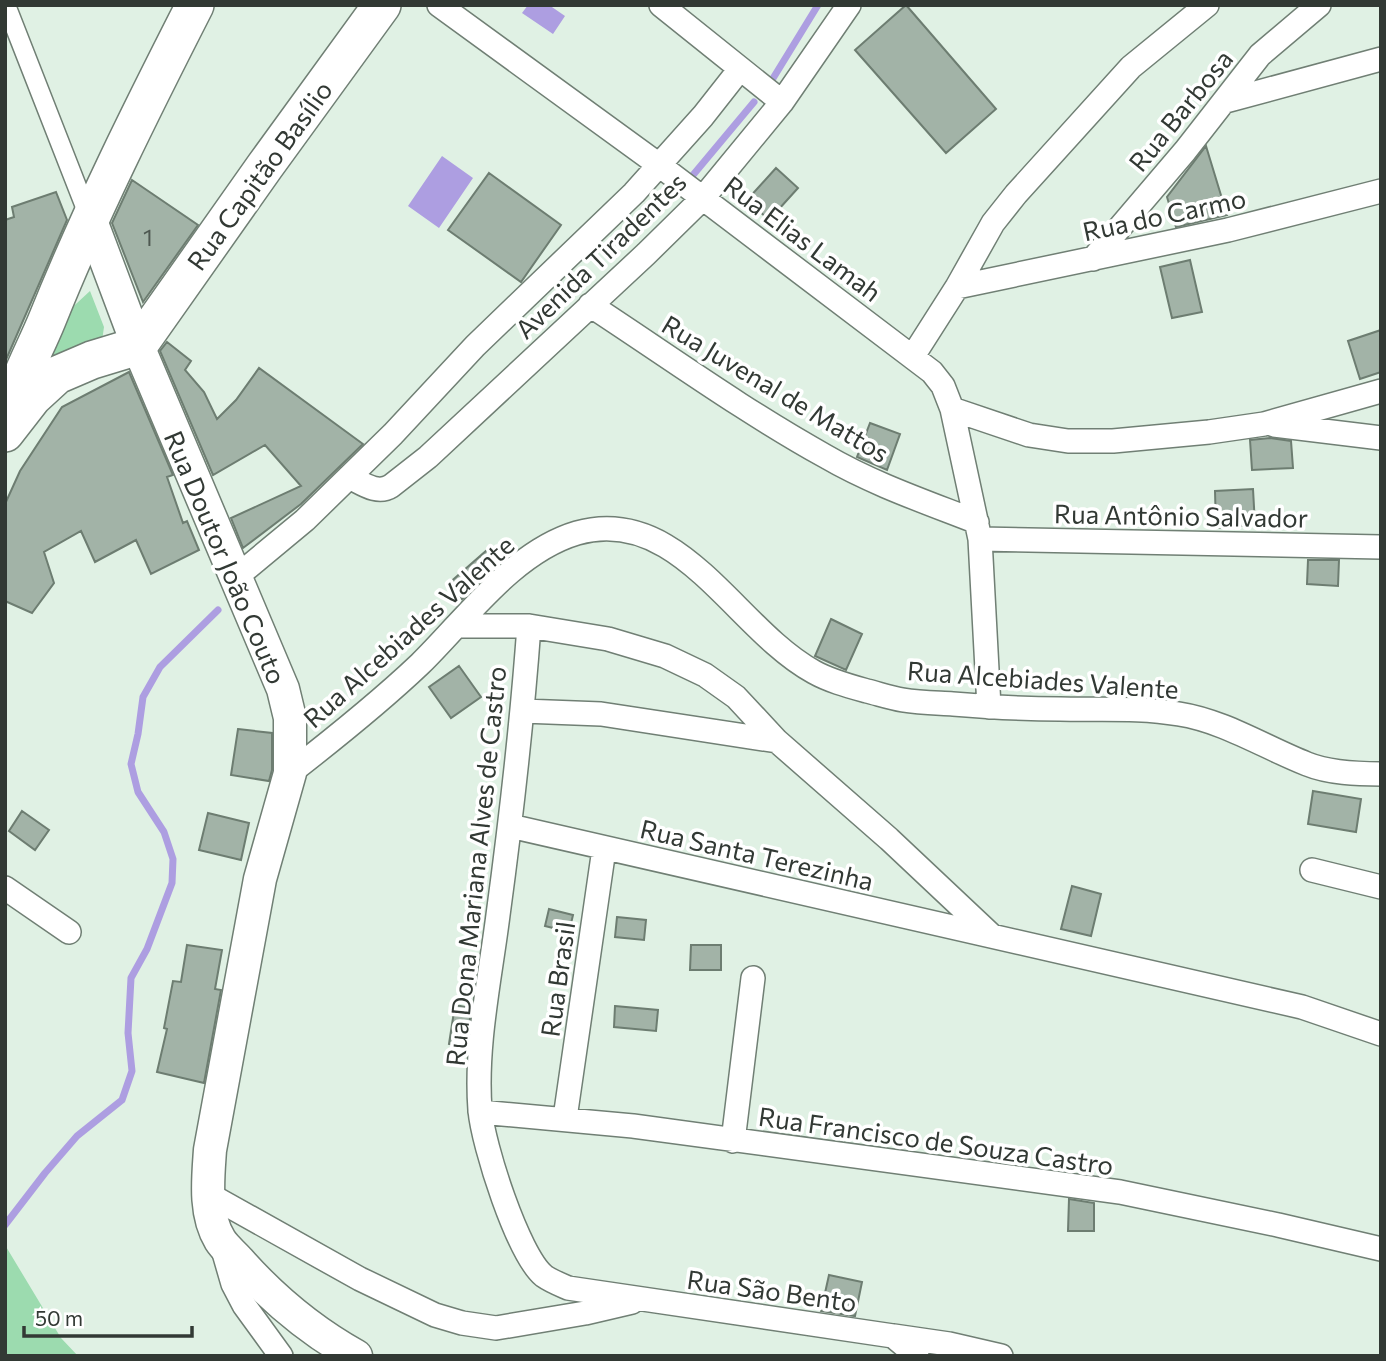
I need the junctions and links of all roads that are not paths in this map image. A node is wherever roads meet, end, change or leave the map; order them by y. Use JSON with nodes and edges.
{"nodes":[{"id":1,"x":6,"y":5,"type":"edge"},
{"id":2,"x":195,"y":5,"type":"edge"},
{"id":3,"x":382,"y":5,"type":"edge"},
{"id":4,"x":439,"y":5,"type":"edge"},
{"id":5,"x":662,"y":5,"type":"edge"},
{"id":6,"x":849,"y":5,"type":"edge"},
{"id":7,"x":1207,"y":5,"type":"edge"},
{"id":8,"x":1319,"y":5,"type":"edge"},
{"id":9,"x":1381,"y":59,"type":"edge"},
{"id":10,"x":740,"y":69,"type":"junction"},
{"id":11,"x":1226,"y":101,"type":"junction"},
{"id":12,"x":782,"y":102,"type":"junction"},
{"id":13,"x":659,"y":165,"type":"junction"},
{"id":14,"x":1381,"y":191,"type":"edge"},
{"id":15,"x":703,"y":198,"type":"junction"},
{"id":16,"x":90,"y":218,"type":"junction"},
{"id":17,"x":1093,"y":258,"type":"junction"},
{"id":18,"x":957,"y":287,"type":"junction"},
{"id":19,"x":590,"y":305,"type":"junction"},
{"id":20,"x":138,"y":346,"type":"junction"},
{"id":21,"x":913,"y":356,"type":"junction"},
{"id":22,"x":1381,"y":391,"type":"edge"},
{"id":23,"x":952,"y":409,"type":"junction"},
{"id":24,"x":7,"y":416,"type":"edge"},
{"id":25,"x":1264,"y":424,"type":"junction"},
{"id":26,"x":1381,"y":438,"type":"edge"},
{"id":27,"x":349,"y":477,"type":"junction"},
{"id":28,"x":979,"y":531,"type":"junction"},
{"id":29,"x":1381,"y":547,"type":"edge"},
{"id":30,"x":235,"y":578,"type":"junction"},
{"id":31,"x":457,"y":626,"type":"junction"},
{"id":32,"x":529,"y":626,"type":"junction"},
{"id":33,"x":989,"y":707,"type":"junction"},
{"id":34,"x":523,"y":711,"type":"junction"},
{"id":35,"x":777,"y":741,"type":"junction"},
{"id":36,"x":290,"y":773,"type":"junction"},
{"id":37,"x":1381,"y":774,"type":"edge"},
{"id":38,"x":510,"y":826,"type":"junction"},
{"id":39,"x":604,"y":849,"type":"junction"},
{"id":40,"x":1312,"y":870,"type":"dead end"},
{"id":41,"x":1381,"y":887,"type":"edge"},
{"id":42,"x":5,"y":888,"type":"edge"},
{"id":43,"x":69,"y":932,"type":"dead end"},
{"id":44,"x":991,"y":935,"type":"junction"},
{"id":45,"x":753,"y":978,"type":"dead end"},
{"id":46,"x":1381,"y":1034,"type":"edge"},
{"id":47,"x":480,"y":1112,"type":"junction"},
{"id":48,"x":565,"y":1118,"type":"junction"},
{"id":49,"x":733,"y":1141,"type":"junction"},
{"id":50,"x":208,"y":1194,"type":"junction"},
{"id":51,"x":220,"y":1240,"type":"junction"},
{"id":52,"x":1381,"y":1249,"type":"edge"},
{"id":53,"x":642,"y":1300,"type":"junction"},
{"id":54,"x":893,"y":1336,"type":"junction"},
{"id":55,"x":281,"y":1356,"type":"edge"},
{"id":56,"x":356,"y":1356,"type":"edge"},
{"id":57,"x":917,"y":1356,"type":"edge"},
{"id":58,"x":1001,"y":1356,"type":"edge"}],
"edges":[{"from":1,"to":16,"type":"street"},
{"from":2,"to":16,"type":"main road"},
{"from":3,"to":20,"type":"main road","name":"Rua Capitão Basílio"},
{"from":4,"to":13,"type":"street","name":"Rua Elias Lamah"},
{"from":5,"to":10,"type":"street"},
{"from":6,"to":12,"type":"street","name":"Avenida Tiradentes"},
{"from":7,"to":18,"type":"street"},
{"from":8,"to":11,"type":"street","name":"Rua Barbosa"},
{"from":9,"to":11,"type":"street"},
{"from":10,"to":12,"type":"street"},
{"from":10,"to":13,"type":"street"},
{"from":11,"to":17,"type":"street","name":"Rua Barbosa"},
{"from":12,"to":15,"type":"street","name":"Avenida Tiradentes"},
{"from":13,"to":15,"type":"street","name":"Rua Elias Lamah"},
{"from":13,"to":27,"type":"street"},
{"from":14,"to":17,"type":"street","name":"Rua do Carmo"},
{"from":15,"to":19,"type":"street","name":"Avenida Tiradentes"},
{"from":15,"to":21,"type":"street","name":"Rua Elias Lamah"},
{"from":16,"to":20,"type":"main road","name":"Rua Doutor João Couto"},
{"from":16,"to":24,"type":"main road"},
{"from":17,"to":18,"type":"street","name":"Rua do Carmo"},
{"from":18,"to":21,"type":"street"},
{"from":19,"to":27,"type":"street","name":"Avenida Tiradentes"},
{"from":19,"to":28,"type":"street","name":"Rua Juvenal de Mattos"},
{"from":20,"to":24,"type":"main road"},
{"from":20,"to":30,"type":"main road","name":"Rua Doutor João Couto"},
{"from":21,"to":23,"type":"street","name":"Rua Elias Lamah"},
{"from":22,"to":25,"type":"street"},
{"from":23,"to":25,"type":"street"},
{"from":23,"to":28,"type":"street","name":"Rua Elias Lamah"},
{"from":25,"to":26,"type":"street"},
{"from":27,"to":30,"type":"street"},
{"from":28,"to":29,"type":"street","name":"Rua Antônio Salvador"},
{"from":28,"to":33,"type":"street","name":"Rua Elias Lamah"},
{"from":30,"to":36,"type":"main road","name":"Rua Doutor João Couto"},
{"from":31,"to":32,"type":"street"},
{"from":31,"to":33,"type":"street","name":"Rua Alcebiades Valente"},
{"from":31,"to":36,"type":"street","name":"Rua Alcebiades Valente"},
{"from":32,"to":34,"type":"street","name":"Rua Dona Mariana Alves de Castro"},
{"from":32,"to":35,"type":"street"},
{"from":33,"to":37,"type":"street","name":"Rua Alcebiades Valente"},
{"from":34,"to":35,"type":"street"},
{"from":34,"to":38,"type":"street","name":"Rua Dona Mariana Alves de Castro"},
{"from":35,"to":44,"type":"street"},
{"from":36,"to":50,"type":"main road","name":"Rua Doutor João Couto"},
{"from":38,"to":39,"type":"street","name":"Rua Santa Terezinha"},
{"from":38,"to":47,"type":"street","name":"Rua Dona Mariana Alves de Castro"},
{"from":39,"to":44,"type":"street","name":"Rua Santa Terezinha"},
{"from":39,"to":48,"type":"street","name":"Rua Brasil"},
{"from":40,"to":41,"type":"street"},
{"from":42,"to":43,"type":"street"},
{"from":44,"to":46,"type":"street","name":"Rua Santa Terezinha"},
{"from":45,"to":49,"type":"street"},
{"from":47,"to":48,"type":"street","name":"Rua Francisco de Souza Castro"},
{"from":47,"to":53,"type":"street","name":"Rua Dona Mariana Alves de Castro"},
{"from":48,"to":49,"type":"street","name":"Rua Francisco de Souza Castro"},
{"from":49,"to":52,"type":"street","name":"Rua Francisco de Souza Castro"},
{"from":50,"to":51,"type":"main road","name":"Rua Doutor João Couto"},
{"from":50,"to":53,"type":"street"},
{"from":51,"to":55,"type":"street"},
{"from":51,"to":56,"type":"main road"},
{"from":53,"to":54,"type":"street","name":"Rua São Bento"},
{"from":54,"to":57,"type":"street"},
{"from":54,"to":58,"type":"street","name":"Rua São Bento"}]}
